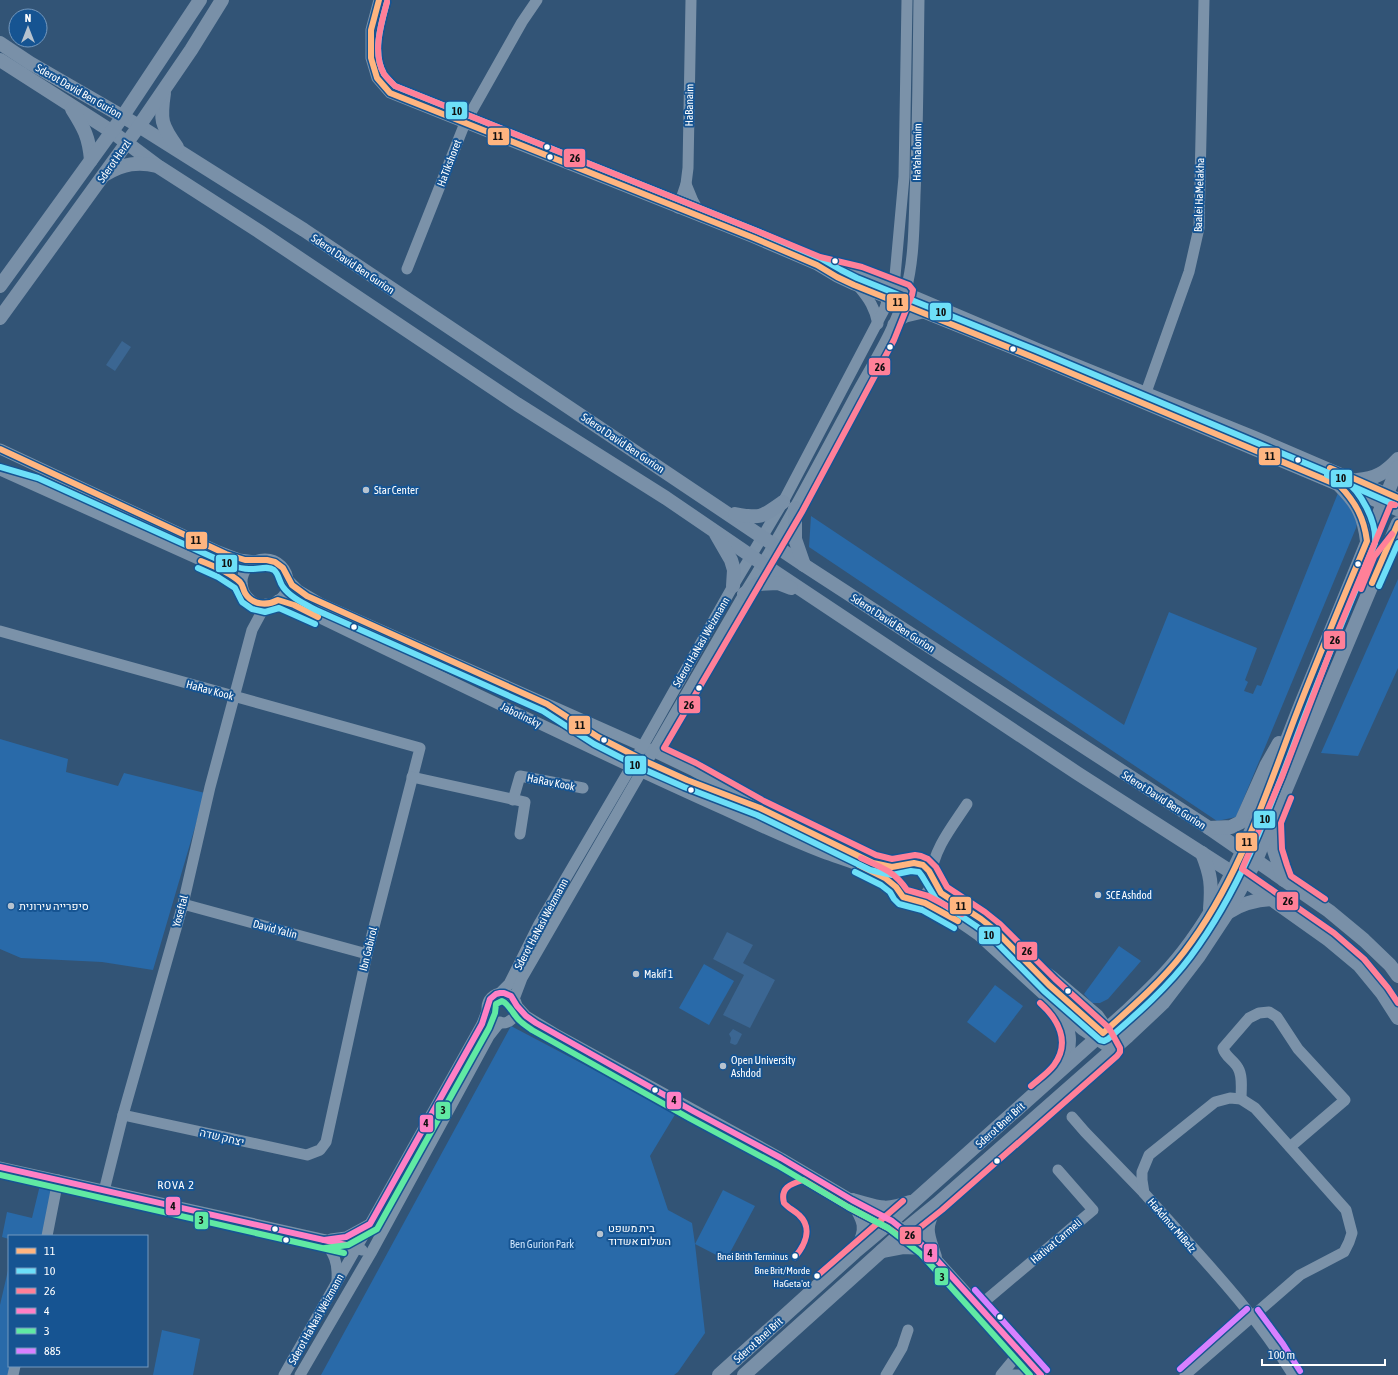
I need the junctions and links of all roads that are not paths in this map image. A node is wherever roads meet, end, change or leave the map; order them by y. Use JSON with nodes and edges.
{"nodes":[{"id":1,"x":200,"y":0,"type":"edge"},
{"id":2,"x":222,"y":0,"type":"edge"},
{"id":3,"x":379,"y":0,"type":"edge"},
{"id":4,"x":537,"y":0,"type":"edge"},
{"id":5,"x":691,"y":0,"type":"edge"},
{"id":6,"x":907,"y":0,"type":"edge"},
{"id":7,"x":919,"y":0,"type":"edge"},
{"id":8,"x":1204,"y":0,"type":"edge"},
{"id":9,"x":0,"y":43,"type":"edge"},
{"id":10,"x":0,"y":60,"type":"edge"},
{"id":11,"x":165,"y":87,"type":"junction"},
{"id":12,"x":70,"y":105,"type":"junction"},
{"id":13,"x":123,"y":116,"type":"junction"},
{"id":14,"x":465,"y":123,"type":"junction"},
{"id":15,"x":139,"y":126,"type":"junction"},
{"id":16,"x":111,"y":131,"type":"junction"},
{"id":17,"x":127,"y":142,"type":"junction"},
{"id":18,"x":180,"y":153,"type":"junction"},
{"id":19,"x":91,"y":160,"type":"junction"},
{"id":20,"x":159,"y":167,"type":"junction"},
{"id":21,"x":104,"y":176,"type":"junction"},
{"id":22,"x":686,"y":184,"type":"junction"},
{"id":23,"x":678,"y":208,"type":"junction"},
{"id":24,"x":702,"y":217,"type":"junction"},
{"id":25,"x":816,"y":265,"type":"junction"},
{"id":26,"x":407,"y":269,"type":"dead end"},
{"id":27,"x":0,"y":286,"type":"edge"},
{"id":28,"x":859,"y":287,"type":"junction"},
{"id":29,"x":892,"y":287,"type":"junction"},
{"id":30,"x":906,"y":292,"type":"junction"},
{"id":31,"x":888,"y":298,"type":"junction"},
{"id":32,"x":901,"y":303,"type":"junction"},
{"id":33,"x":923,"y":313,"type":"junction"},
{"id":34,"x":3,"y":314,"type":"edge"},
{"id":35,"x":878,"y":324,"type":"junction"},
{"id":36,"x":893,"y":324,"type":"junction"},
{"id":37,"x":1146,"y":392,"type":"junction"},
{"id":38,"x":1142,"y":404,"type":"junction"},
{"id":39,"x":0,"y":450,"type":"edge"},
{"id":40,"x":1398,"y":459,"type":"edge"},
{"id":41,"x":1398,"y":466,"type":"edge"},
{"id":42,"x":0,"y":470,"type":"edge"},
{"id":43,"x":1357,"y":480,"type":"junction"},
{"id":44,"x":1340,"y":486,"type":"junction"},
{"id":45,"x":1389,"y":499,"type":"edge"},
{"id":46,"x":789,"y":505,"type":"junction"},
{"id":47,"x":1398,"y":511,"type":"edge"},
{"id":48,"x":728,"y":513,"type":"junction"},
{"id":49,"x":1398,"y":523,"type":"edge"},
{"id":50,"x":714,"y":530,"type":"junction"},
{"id":51,"x":763,"y":536,"type":"junction"},
{"id":52,"x":1398,"y":539,"type":"edge"},
{"id":53,"x":1366,"y":541,"type":"junction"},
{"id":54,"x":775,"y":544,"type":"junction"},
{"id":55,"x":751,"y":556,"type":"junction"},
{"id":56,"x":1381,"y":561,"type":"junction"},
{"id":57,"x":255,"y":562,"type":"junction"},
{"id":58,"x":763,"y":564,"type":"junction"},
{"id":59,"x":804,"y":565,"type":"junction"},
{"id":60,"x":288,"y":580,"type":"junction"},
{"id":61,"x":242,"y":584,"type":"junction"},
{"id":62,"x":738,"y":590,"type":"junction"},
{"id":63,"x":805,"y":592,"type":"junction"},
{"id":64,"x":250,"y":599,"type":"junction"},
{"id":65,"x":278,"y":600,"type":"junction"},
{"id":66,"x":266,"y":604,"type":"junction"},
{"id":67,"x":252,"y":630,"type":"junction"},
{"id":68,"x":0,"y":631,"type":"edge"},
{"id":69,"x":234,"y":696,"type":"junction"},
{"id":70,"x":1295,"y":720,"type":"junction"},
{"id":71,"x":642,"y":746,"type":"junction"},
{"id":72,"x":420,"y":748,"type":"joint"},
{"id":73,"x":653,"y":752,"type":"junction"},
{"id":74,"x":631,"y":767,"type":"junction"},
{"id":75,"x":642,"y":772,"type":"junction"},
{"id":76,"x":412,"y":777,"type":"junction"},
{"id":77,"x":583,"y":788,"type":"dead end"},
{"id":78,"x":513,"y":800,"type":"junction"},
{"id":79,"x":967,"y":804,"type":"dead end"},
{"id":80,"x":1273,"y":822,"type":"junction"},
{"id":81,"x":1209,"y":828,"type":"junction"},
{"id":82,"x":520,"y":834,"type":"dead end"},
{"id":83,"x":941,"y":843,"type":"junction"},
{"id":84,"x":1242,"y":851,"type":"junction"},
{"id":85,"x":1202,"y":853,"type":"junction"},
{"id":86,"x":1256,"y":860,"type":"junction"},
{"id":87,"x":909,"y":864,"type":"junction"},
{"id":88,"x":1232,"y":872,"type":"junction"},
{"id":89,"x":931,"y":877,"type":"junction"},
{"id":90,"x":1284,"y":880,"type":"junction"},
{"id":91,"x":1246,"y":881,"type":"junction"},
{"id":92,"x":896,"y":887,"type":"junction"},
{"id":93,"x":915,"y":899,"type":"junction"},
{"id":94,"x":1272,"y":899,"type":"junction"},
{"id":95,"x":183,"y":904,"type":"junction"},
{"id":96,"x":1228,"y":912,"type":"junction"},
{"id":97,"x":1209,"y":914,"type":"junction"},
{"id":98,"x":367,"y":954,"type":"junction"},
{"id":99,"x":1398,"y":976,"type":"edge"},
{"id":100,"x":500,"y":993,"type":"junction"},
{"id":101,"x":515,"y":1003,"type":"junction"},
{"id":102,"x":1056,"y":1007,"type":"junction"},
{"id":103,"x":487,"y":1011,"type":"junction"},
{"id":104,"x":1398,"y":1018,"type":"edge"},
{"id":105,"x":505,"y":1021,"type":"junction"},
{"id":106,"x":1108,"y":1029,"type":"junction"},
{"id":107,"x":554,"y":1033,"type":"junction"},
{"id":108,"x":1096,"y":1039,"type":"junction"},
{"id":109,"x":1112,"y":1050,"type":"junction"},
{"id":110,"x":1060,"y":1071,"type":"junction"},
{"id":111,"x":1241,"y":1099,"type":"junction"},
{"id":112,"x":123,"y":1114,"type":"junction"},
{"id":113,"x":1072,"y":1117,"type":"dead end"},
{"id":114,"x":1290,"y":1147,"type":"junction"},
{"id":115,"x":320,"y":1150,"type":"joint"},
{"id":116,"x":0,"y":1167,"type":"edge"},
{"id":117,"x":1058,"y":1170,"type":"dead end"},
{"id":118,"x":58,"y":1180,"type":"junction"},
{"id":119,"x":104,"y":1190,"type":"junction"},
{"id":120,"x":1144,"y":1193,"type":"junction"},
{"id":121,"x":852,"y":1200,"type":"junction"},
{"id":122,"x":916,"y":1200,"type":"junction"},
{"id":123,"x":937,"y":1204,"type":"junction"},
{"id":124,"x":892,"y":1221,"type":"junction"},
{"id":125,"x":370,"y":1224,"type":"junction"},
{"id":126,"x":905,"y":1230,"type":"junction"},
{"id":127,"x":47,"y":1235,"type":"edge"},
{"id":128,"x":324,"y":1240,"type":"junction"},
{"id":129,"x":356,"y":1248,"type":"junction"},
{"id":130,"x":882,"y":1251,"type":"junction"},
{"id":131,"x":855,"y":1252,"type":"junction"},
{"id":132,"x":930,"y":1252,"type":"junction"},
{"id":133,"x":371,"y":1253,"type":"junction"},
{"id":134,"x":337,"y":1281,"type":"junction"},
{"id":135,"x":979,"y":1306,"type":"junction"},
{"id":136,"x":1252,"y":1316,"type":"junction"},
{"id":137,"x":908,"y":1330,"type":"dead end"},
{"id":138,"x":1020,"y":1352,"type":"junction"},
{"id":139,"x":284,"y":1375,"type":"edge"},
{"id":140,"x":300,"y":1375,"type":"edge"},
{"id":141,"x":719,"y":1375,"type":"edge"},
{"id":142,"x":744,"y":1375,"type":"edge"},
{"id":143,"x":886,"y":1375,"type":"edge"},
{"id":144,"x":1001,"y":1375,"type":"edge"},
{"id":145,"x":1012,"y":1375,"type":"edge"},
{"id":146,"x":1021,"y":1375,"type":"edge"},
{"id":147,"x":1041,"y":1375,"type":"edge"},
{"id":148,"x":1185,"y":1375,"type":"edge"},
{"id":149,"x":1293,"y":1375,"type":"edge"}],
"edges":[{"from":1,"to":13,"type":"main road","name":"Sderot Herzl"},
{"from":2,"to":11,"type":"main road","name":"Sderot Herzl"},
{"from":3,"to":14,"type":"street"},
{"from":4,"to":14,"type":"street","name":"HaTikshoret"},
{"from":5,"to":22,"type":"street","name":"HaBanaim"},
{"from":6,"to":29,"type":"street","name":"HaYahalomim"},
{"from":7,"to":30,"type":"street","name":"HaYahalomim"},
{"from":8,"to":37,"type":"street","name":"Baalei HaMelakha"},
{"from":9,"to":13,"type":"main road","name":"Sderot David Ben Gurion"},
{"from":10,"to":12,"type":"main road","name":"Sderot David Ben Gurion"},
{"from":11,"to":15,"type":"main road","name":"Sderot Herzl"},
{"from":11,"to":18,"type":"main road"},
{"from":12,"to":16,"type":"main road","name":"Sderot David Ben Gurion"},
{"from":12,"to":19,"type":"main road"},
{"from":13,"to":15,"type":"main road","name":"Sderot David Ben Gurion"},
{"from":13,"to":16,"type":"main road","name":"Sderot Herzl"},
{"from":14,"to":23,"type":"street"},
{"from":14,"to":26,"type":"street","name":"HaTikshoret"},
{"from":15,"to":17,"type":"main road","name":"Sderot Herzl"},
{"from":15,"to":18,"type":"main road","name":"Sderot David Ben Gurion"},
{"from":16,"to":17,"type":"main road","name":"Sderot David Ben Gurion"},
{"from":16,"to":19,"type":"main road","name":"Sderot Herzl"},
{"from":17,"to":20,"type":"main road","name":"Sderot David Ben Gurion"},
{"from":17,"to":21,"type":"main road","name":"Sderot Herzl"},
{"from":18,"to":48,"type":"main road","name":"Sderot David Ben Gurion"},
{"from":19,"to":27,"type":"main road","name":"Sderot Herzl"},
{"from":20,"to":21,"type":"main road"},
{"from":20,"to":50,"type":"main road","name":"Sderot David Ben Gurion"},
{"from":21,"to":34,"type":"main road","name":"Sderot Herzl"},
{"from":22,"to":23,"type":"street","name":"HaBanaim"},
{"from":22,"to":24,"type":"street"},
{"from":23,"to":24,"type":"street"},
{"from":24,"to":25,"type":"street"},
{"from":25,"to":28,"type":"street"},
{"from":25,"to":29,"type":"street"},
{"from":28,"to":31,"type":"street"},
{"from":28,"to":35,"type":"street"},
{"from":29,"to":30,"type":"street"},
{"from":29,"to":31,"type":"street","name":"Sderot HaNasi Weizmann"},
{"from":30,"to":32,"type":"street","name":"HaYahalomim"},
{"from":30,"to":37,"type":"street"},
{"from":31,"to":32,"type":"street"},
{"from":31,"to":35,"type":"street","name":"Sderot HaNasi Weizmann"},
{"from":32,"to":33,"type":"street"},
{"from":32,"to":36,"type":"street","name":"Sderot HaNasi Weizmann"},
{"from":33,"to":36,"type":"street"},
{"from":33,"to":38,"type":"street"},
{"from":35,"to":46,"type":"street","name":"Sderot HaNasi Weizmann"},
{"from":36,"to":46,"type":"street","name":"Sderot HaNasi Weizmann"},
{"from":37,"to":38,"type":"street","name":"Baalei HaMelakha"},
{"from":37,"to":43,"type":"street"},
{"from":38,"to":44,"type":"street"},
{"from":39,"to":57,"type":"street"},
{"from":40,"to":43,"type":"main road"},
{"from":41,"to":45,"type":"main road","name":"Sderot Bnei Brit"},
{"from":42,"to":61,"type":"street"},
{"from":43,"to":45,"type":"street"},
{"from":44,"to":45,"type":"street"},
{"from":44,"to":53,"type":"main road"},
{"from":45,"to":47,"type":"street"},
{"from":45,"to":53,"type":"main road","name":"Sderot Bnei Brit"},
{"from":46,"to":48,"type":"main road"},
{"from":46,"to":51,"type":"street","name":"Sderot HaNasi Weizmann"},
{"from":46,"to":54,"type":"street","name":"Sderot HaNasi Weizmann"},
{"from":46,"to":59,"type":"main road"},
{"from":48,"to":51,"type":"main road","name":"Sderot David Ben Gurion"},
{"from":49,"to":56,"type":"main road","name":"Sderot Bnei Brit"},
{"from":50,"to":55,"type":"main road","name":"Sderot David Ben Gurion"},
{"from":50,"to":62,"type":"main road"},
{"from":51,"to":54,"type":"main road","name":"Sderot David Ben Gurion"},
{"from":51,"to":55,"type":"street","name":"Sderot HaNasi Weizmann"},
{"from":52,"to":56,"type":"main road"},
{"from":53,"to":70,"type":"main road","name":"Sderot Bnei Brit"},
{"from":54,"to":58,"type":"street","name":"Sderot HaNasi Weizmann"},
{"from":54,"to":59,"type":"main road","name":"Sderot David Ben Gurion"},
{"from":55,"to":58,"type":"main road","name":"Sderot David Ben Gurion"},
{"from":55,"to":62,"type":"street","name":"Sderot HaNasi Weizmann"},
{"from":56,"to":80,"type":"main road","name":"Sderot Bnei Brit"},
{"from":57,"to":60,"type":"street"},
{"from":57,"to":61,"type":"street"},
{"from":58,"to":62,"type":"street","name":"Sderot HaNasi Weizmann"},
{"from":58,"to":63,"type":"main road","name":"Sderot David Ben Gurion"},
{"from":59,"to":81,"type":"main road","name":"Sderot David Ben Gurion"},
{"from":60,"to":65,"type":"street"},
{"from":60,"to":71,"type":"street","name":"Jabotinsky"},
{"from":61,"to":64,"type":"street"},
{"from":62,"to":63,"type":"main road"},
{"from":62,"to":71,"type":"street","name":"Sderot HaNasi Weizmann"},
{"from":62,"to":73,"type":"street","name":"Sderot HaNasi Weizmann"},
{"from":63,"to":85,"type":"main road","name":"Sderot David Ben Gurion"},
{"from":64,"to":66,"type":"street"},
{"from":64,"to":67,"type":"street","name":"Yoseftal"},
{"from":65,"to":66,"type":"street"},
{"from":65,"to":74,"type":"street","name":"Jabotinsky"},
{"from":66,"to":67,"type":"street","name":"Yoseftal"},
{"from":67,"to":69,"type":"street","name":"Yoseftal"},
{"from":68,"to":69,"type":"street","name":"HaRav Kook"},
{"from":69,"to":72,"type":"street","name":"HaRav Kook"},
{"from":69,"to":95,"type":"street","name":"Yoseftal"},
{"from":70,"to":81,"type":"main road"},
{"from":70,"to":84,"type":"main road","name":"Sderot Bnei Brit"},
{"from":71,"to":73,"type":"street","name":"Jabotinsky"},
{"from":71,"to":74,"type":"street","name":"Sderot HaNasi Weizmann"},
{"from":72,"to":76,"type":"street","name":"Ibn Gabirol"},
{"from":73,"to":75,"type":"street","name":"Sderot HaNasi Weizmann"},
{"from":73,"to":87,"type":"street","name":"Jabotinsky"},
{"from":74,"to":75,"type":"street","name":"Jabotinsky"},
{"from":74,"to":100,"type":"street","name":"Sderot HaNasi Weizmann"},
{"from":75,"to":92,"type":"street","name":"Jabotinsky"},
{"from":75,"to":101,"type":"street","name":"Sderot HaNasi Weizmann"},
{"from":76,"to":78,"type":"street"},
{"from":76,"to":98,"type":"street","name":"Ibn Gabirol"},
{"from":77,"to":78,"type":"street","name":"HaRav Kook"},
{"from":78,"to":82,"type":"street"},
{"from":79,"to":83,"type":"street"},
{"from":80,"to":86,"type":"main road","name":"Sderot Bnei Brit"},
{"from":80,"to":90,"type":"main road"},
{"from":81,"to":84,"type":"main road","name":"Sderot David Ben Gurion"},
{"from":83,"to":87,"type":"street"},
{"from":83,"to":89,"type":"street"},
{"from":84,"to":86,"type":"main road","name":"Sderot David Ben Gurion"},
{"from":84,"to":88,"type":"main road","name":"Sderot Bnei Brit"},
{"from":85,"to":88,"type":"main road","name":"Sderot David Ben Gurion"},
{"from":85,"to":97,"type":"main road"},
{"from":86,"to":90,"type":"main road","name":"Sderot David Ben Gurion"},
{"from":86,"to":91,"type":"main road","name":"Sderot Bnei Brit"},
{"from":87,"to":89,"type":"street"},
{"from":87,"to":92,"type":"street"},
{"from":88,"to":91,"type":"main road","name":"Sderot David Ben Gurion"},
{"from":88,"to":97,"type":"main road","name":"Sderot Bnei Brit"},
{"from":89,"to":93,"type":"street"},
{"from":89,"to":106,"type":"street"},
{"from":90,"to":99,"type":"main road","name":"Sderot David Ben Gurion"},
{"from":91,"to":94,"type":"main road","name":"Sderot David Ben Gurion"},
{"from":91,"to":96,"type":"main road","name":"Sderot Bnei Brit"},
{"from":92,"to":93,"type":"street"},
{"from":93,"to":102,"type":"street"},
{"from":94,"to":96,"type":"main road"},
{"from":94,"to":104,"type":"main road","name":"Sderot David Ben Gurion"},
{"from":95,"to":98,"type":"street","name":"David Yalin"},
{"from":95,"to":112,"type":"street","name":"Yoseftal"},
{"from":96,"to":109,"type":"main road","name":"Sderot Bnei Brit"},
{"from":97,"to":106,"type":"main road","name":"Sderot Bnei Brit"},
{"from":98,"to":115,"type":"street","name":"Ibn Gabirol"},
{"from":100,"to":101,"type":"street"},
{"from":100,"to":103,"type":"street"},
{"from":101,"to":105,"type":"street"},
{"from":101,"to":107,"type":"street"},
{"from":102,"to":108,"type":"street"},
{"from":102,"to":110,"type":"main road"},
{"from":103,"to":105,"type":"street"},
{"from":103,"to":125,"type":"street","name":"Sderot HaNasi Weizmann"},
{"from":105,"to":107,"type":"street"},
{"from":105,"to":133,"type":"street","name":"Sderot HaNasi Weizmann"},
{"from":106,"to":108,"type":"main road","name":"Sderot Bnei Brit"},
{"from":106,"to":109,"type":"street"},
{"from":107,"to":121,"type":"street"},
{"from":108,"to":109,"type":"street"},
{"from":108,"to":110,"type":"main road","name":"Sderot Bnei Brit"},
{"from":109,"to":123,"type":"main road","name":"Sderot Bnei Brit"},
{"from":110,"to":122,"type":"main road","name":"Sderot Bnei Brit"},
{"from":111,"to":114,"type":"street"},
{"from":111,"to":114,"type":"street"},
{"from":111,"to":120,"type":"street","name":"HaAdmor MiBelz"},
{"from":112,"to":115,"type":"street","name":"יצחק שדה"},
{"from":112,"to":119,"type":"street","name":"Yoseftal"},
{"from":113,"to":120,"type":"street"},
{"from":114,"to":136,"type":"street"},
{"from":116,"to":118,"type":"street"},
{"from":117,"to":135,"type":"street","name":"Hativat Carmeli"},
{"from":118,"to":119,"type":"street"},
{"from":118,"to":127,"type":"street"},
{"from":119,"to":128,"type":"street"},
{"from":120,"to":136,"type":"street","name":"HaAdmor MiBelz"},
{"from":121,"to":122,"type":"main road"},
{"from":121,"to":124,"type":"street"},
{"from":121,"to":131,"type":"main road"},
{"from":122,"to":124,"type":"main road","name":"Sderot Bnei Brit"},
{"from":123,"to":126,"type":"main road","name":"Sderot Bnei Brit"},
{"from":123,"to":132,"type":"main road"},
{"from":124,"to":126,"type":"street"},
{"from":124,"to":131,"type":"main road","name":"Sderot Bnei Brit"},
{"from":125,"to":128,"type":"street"},
{"from":125,"to":129,"type":"street","name":"Sderot HaNasi Weizmann"},
{"from":126,"to":130,"type":"main road","name":"Sderot Bnei Brit"},
{"from":126,"to":132,"type":"street"},
{"from":128,"to":129,"type":"street"},
{"from":128,"to":134,"type":"street"},
{"from":129,"to":133,"type":"street"},
{"from":129,"to":134,"type":"street","name":"Sderot HaNasi Weizmann"},
{"from":130,"to":132,"type":"main road"},
{"from":130,"to":142,"type":"main road","name":"Sderot Bnei Brit"},
{"from":131,"to":141,"type":"main road","name":"Sderot Bnei Brit"},
{"from":132,"to":135,"type":"street"},
{"from":133,"to":140,"type":"street","name":"Sderot HaNasi Weizmann"},
{"from":134,"to":139,"type":"street","name":"Sderot HaNasi Weizmann"},
{"from":135,"to":138,"type":"street"},
{"from":136,"to":148,"type":"street"},
{"from":136,"to":149,"type":"street","name":"HaAdmor MiBelz"},
{"from":137,"to":143,"type":"street"},
{"from":138,"to":144,"type":"street"},
{"from":138,"to":147,"type":"street"},
{"from":145,"to":146,"type":"street"}]}
